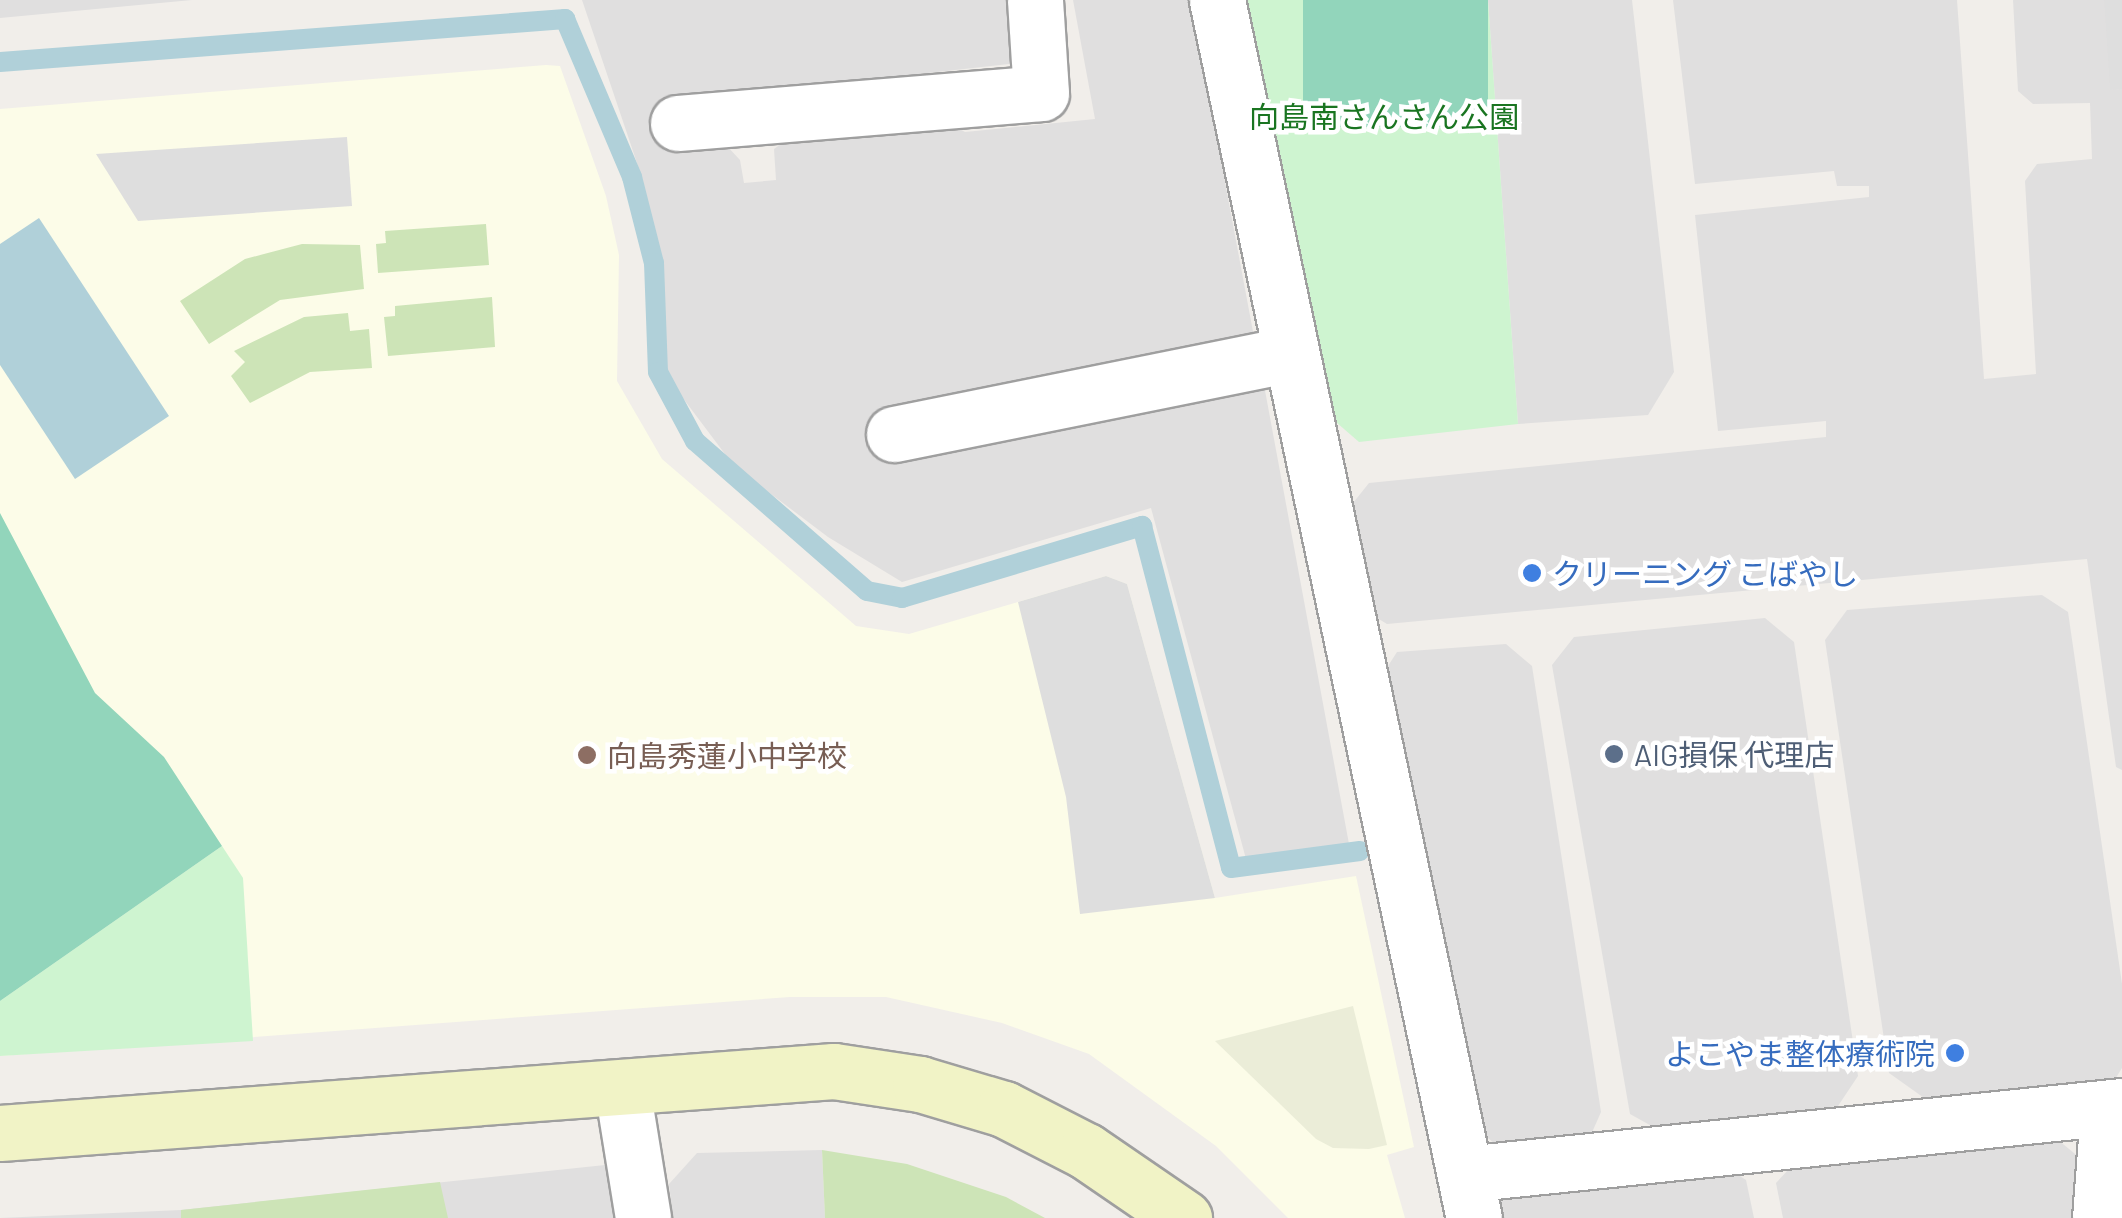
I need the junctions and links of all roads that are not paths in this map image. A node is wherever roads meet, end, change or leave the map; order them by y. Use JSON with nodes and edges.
{"nodes":[{"id":1,"x":1035,"y":0,"type":"edge"},
{"id":2,"x":1217,"y":0,"type":"edge"},
{"id":3,"x":678,"y":123,"type":"dead end"},
{"id":4,"x":1290,"y":354,"type":"junction"},
{"id":5,"x":894,"y":434,"type":"dead end"},
{"id":6,"x":622,"y":1088,"type":"junction"},
{"id":7,"x":2115,"y":1109,"type":"edge"},
{"id":8,"x":0,"y":1133,"type":"edge"},
{"id":9,"x":1470,"y":1196,"type":"edge"},
{"id":10,"x":644,"y":1218,"type":"edge"},
{"id":11,"x":1184,"y":1218,"type":"edge"},
{"id":12,"x":2100,"y":1218,"type":"edge"}],
"edges":[{"from":1,"to":3,"type":"street"},
{"from":2,"to":4,"type":"street"},
{"from":4,"to":5,"type":"street"},
{"from":4,"to":9,"type":"street"},
{"from":6,"to":8,"type":"street"},
{"from":6,"to":10,"type":"street"},
{"from":6,"to":11,"type":"street"},
{"from":7,"to":9,"type":"street"},
{"from":7,"to":12,"type":"street"}]}
